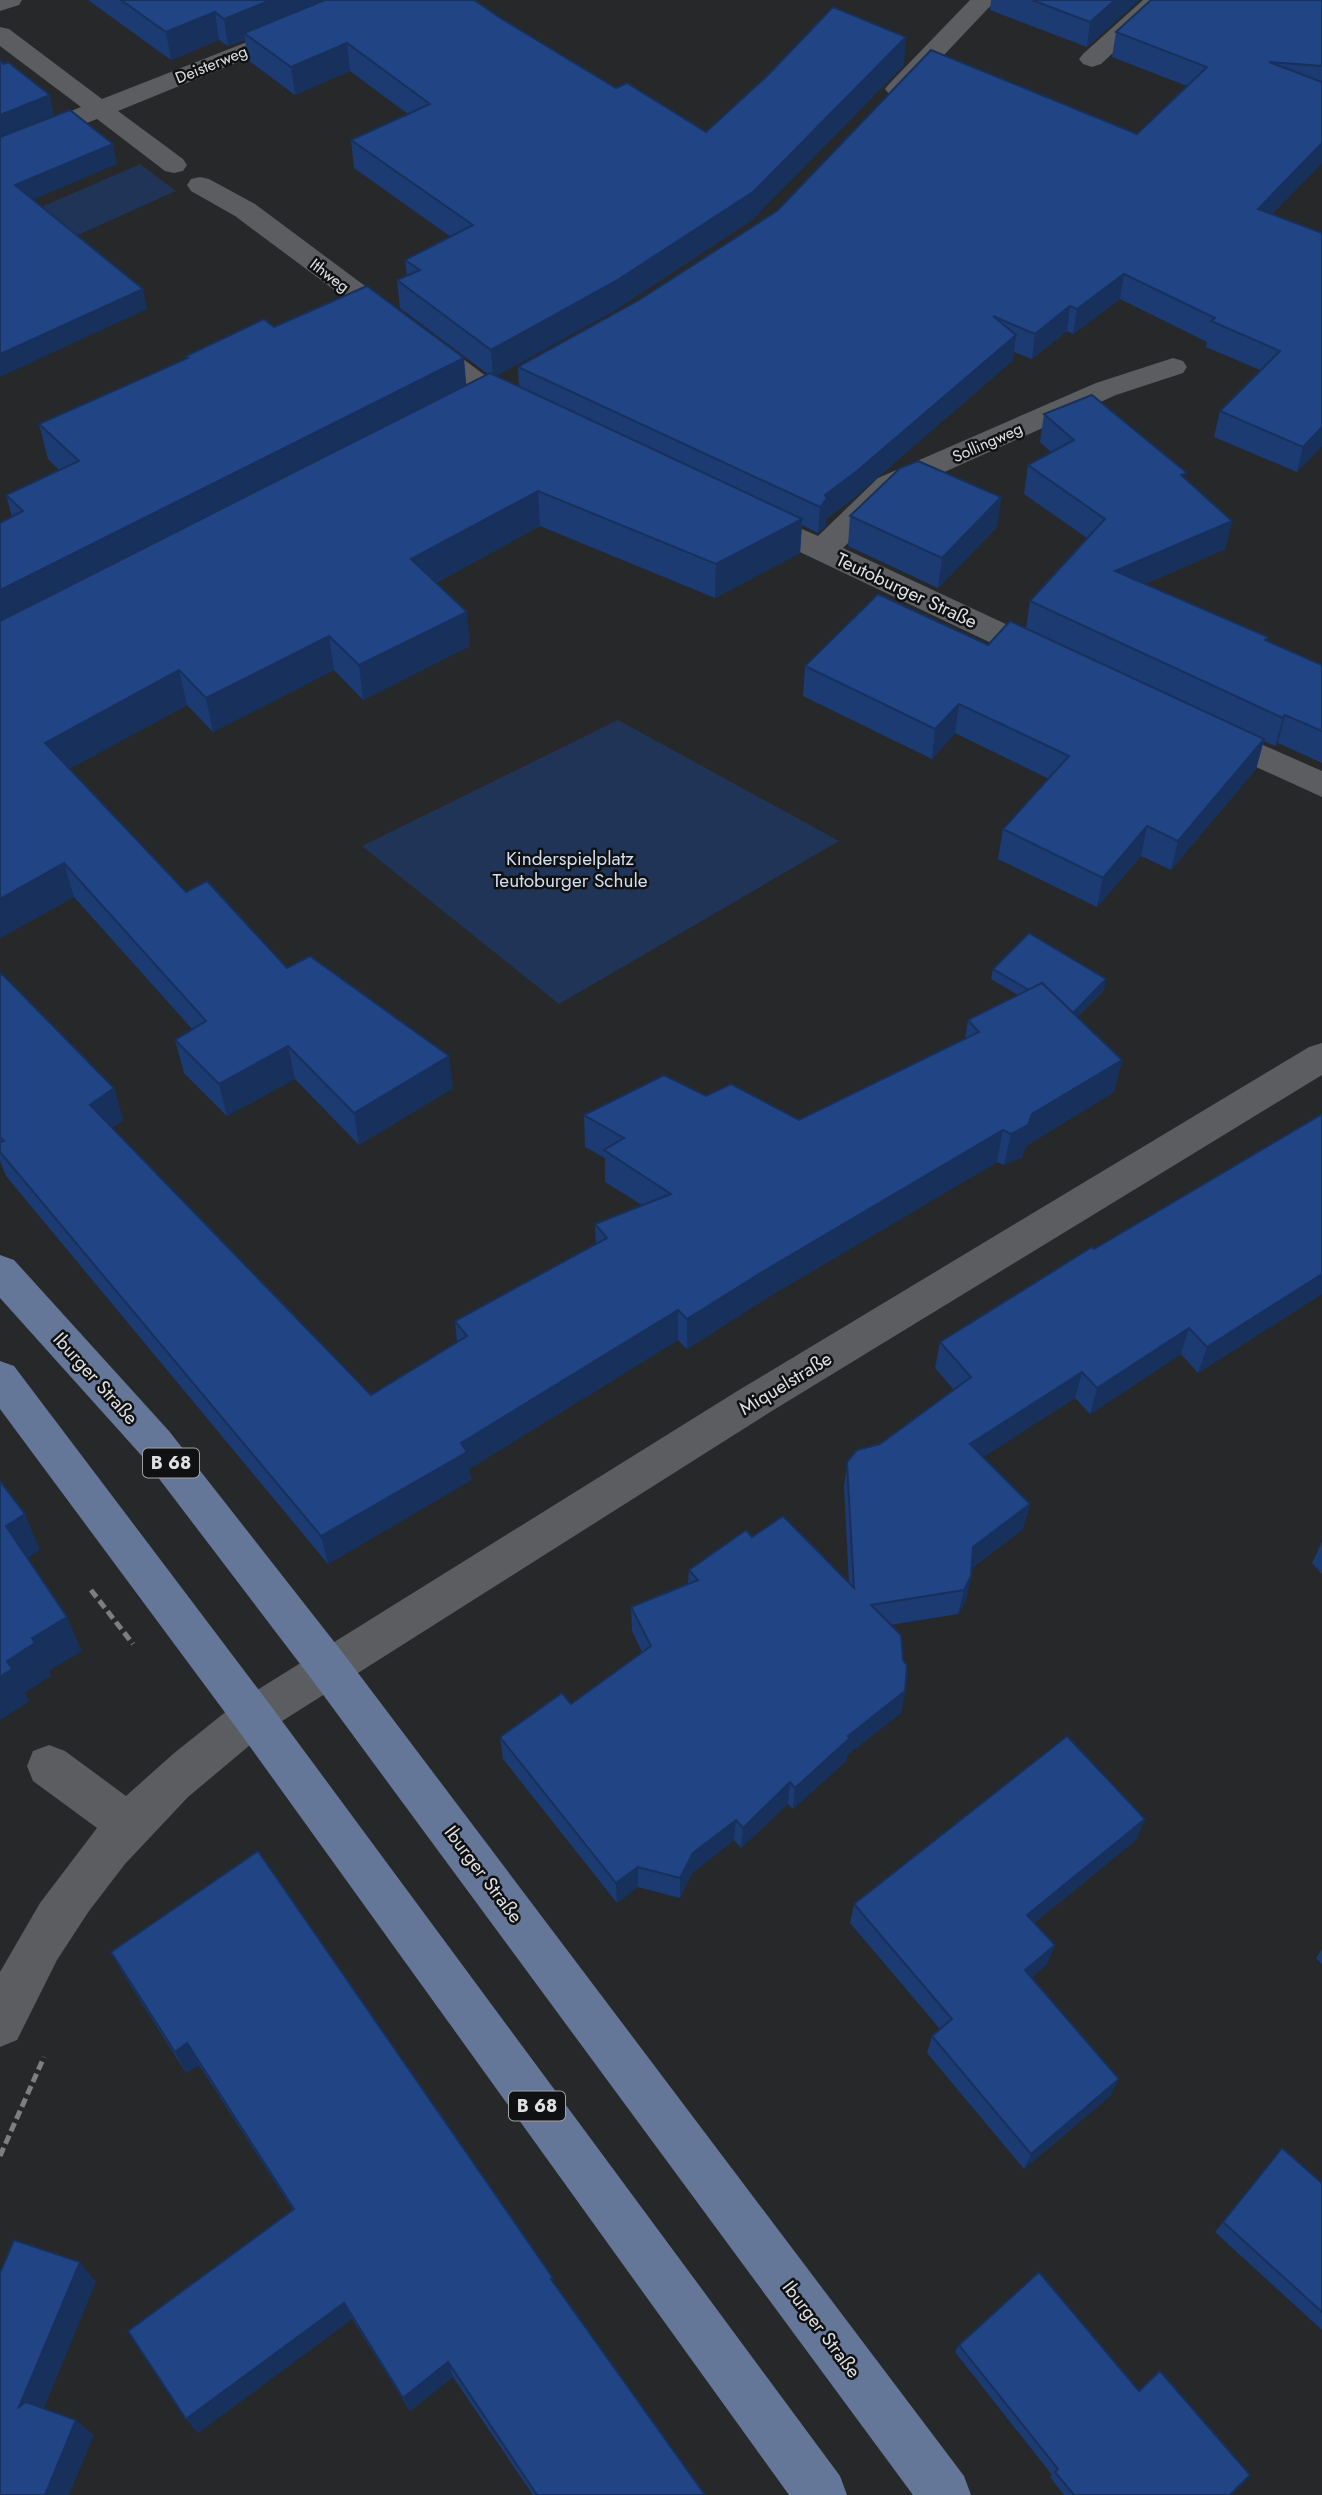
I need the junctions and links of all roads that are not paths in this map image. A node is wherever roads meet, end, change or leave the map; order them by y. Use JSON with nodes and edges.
{"nodes":[{"id":1,"x":10,"y":0,"type":"edge"},
{"id":2,"x":984,"y":0,"type":"edge"},
{"id":3,"x":1158,"y":0,"type":"edge"},
{"id":4,"x":0,"y":4,"type":"edge"},
{"id":5,"x":311,"y":23,"type":"edge"},
{"id":6,"x":0,"y":34,"type":"edge"},
{"id":7,"x":1092,"y":59,"type":"dead end"},
{"id":8,"x":98,"y":109,"type":"junction"},
{"id":9,"x":879,"y":109,"type":"edge"},
{"id":10,"x":0,"y":149,"type":"edge"},
{"id":11,"x":174,"y":165,"type":"dead end"},
{"id":12,"x":200,"y":185,"type":"dead end"},
{"id":13,"x":1173,"y":367,"type":"dead end"},
{"id":14,"x":526,"y":375,"type":"edge"},
{"id":15,"x":479,"y":400,"type":"junction"},
{"id":16,"x":540,"y":417,"type":"edge"},
{"id":17,"x":724,"y":504,"type":"edge"},
{"id":18,"x":822,"y":550,"type":"junction"},
{"id":19,"x":1072,"y":668,"type":"edge"},
{"id":20,"x":1184,"y":720,"type":"edge"},
{"id":21,"x":1322,"y":785,"type":"edge"},
{"id":22,"x":1322,"y":1057,"type":"edge"},
{"id":23,"x":0,"y":1271,"type":"edge"},
{"id":24,"x":0,"y":1378,"type":"edge"},
{"id":25,"x":328,"y":1667,"type":"junction"},
{"id":26,"x":253,"y":1716,"type":"junction"},
{"id":27,"x":49,"y":1766,"type":"dead end"},
{"id":28,"x":129,"y":1825,"type":"junction"},
{"id":29,"x":0,"y":2023,"type":"edge"},
{"id":30,"x":821,"y":2495,"type":"edge"},
{"id":31,"x":945,"y":2495,"type":"edge"}],
"edges":[{"from":1,"to":4,"type":"street"},
{"from":2,"to":9,"type":"street"},
{"from":3,"to":7,"type":"street"},
{"from":5,"to":8,"type":"street","name":"Deisterweg"},
{"from":6,"to":8,"type":"street"},
{"from":8,"to":10,"type":"street","name":"Deisterweg"},
{"from":8,"to":11,"type":"street"},
{"from":12,"to":15,"type":"street","name":"Ithweg"},
{"from":13,"to":18,"type":"street","name":"Sollingweg"},
{"from":14,"to":15,"type":"street"},
{"from":15,"to":16,"type":"street"},
{"from":17,"to":18,"type":"street","name":"Teutoburger Straße"},
{"from":18,"to":19,"type":"street","name":"Teutoburger Straße"},
{"from":20,"to":21,"type":"street"},
{"from":22,"to":25,"type":"street","name":"Miquelstraße"},
{"from":23,"to":25,"type":"main road","name":"Iburger Straße","number":"B 68"},
{"from":24,"to":26,"type":"main road","number":"B 68"},
{"from":25,"to":26,"type":"street","name":"Miquelstraße"},
{"from":25,"to":31,"type":"main road","name":"Iburger Straße","number":"B 68"},
{"from":26,"to":28,"type":"street","name":"Miquelstraße"},
{"from":26,"to":30,"type":"main road","number":"B 68"},
{"from":27,"to":28,"type":"street"},
{"from":28,"to":29,"type":"street","name":"Miquelstraße"}]}
